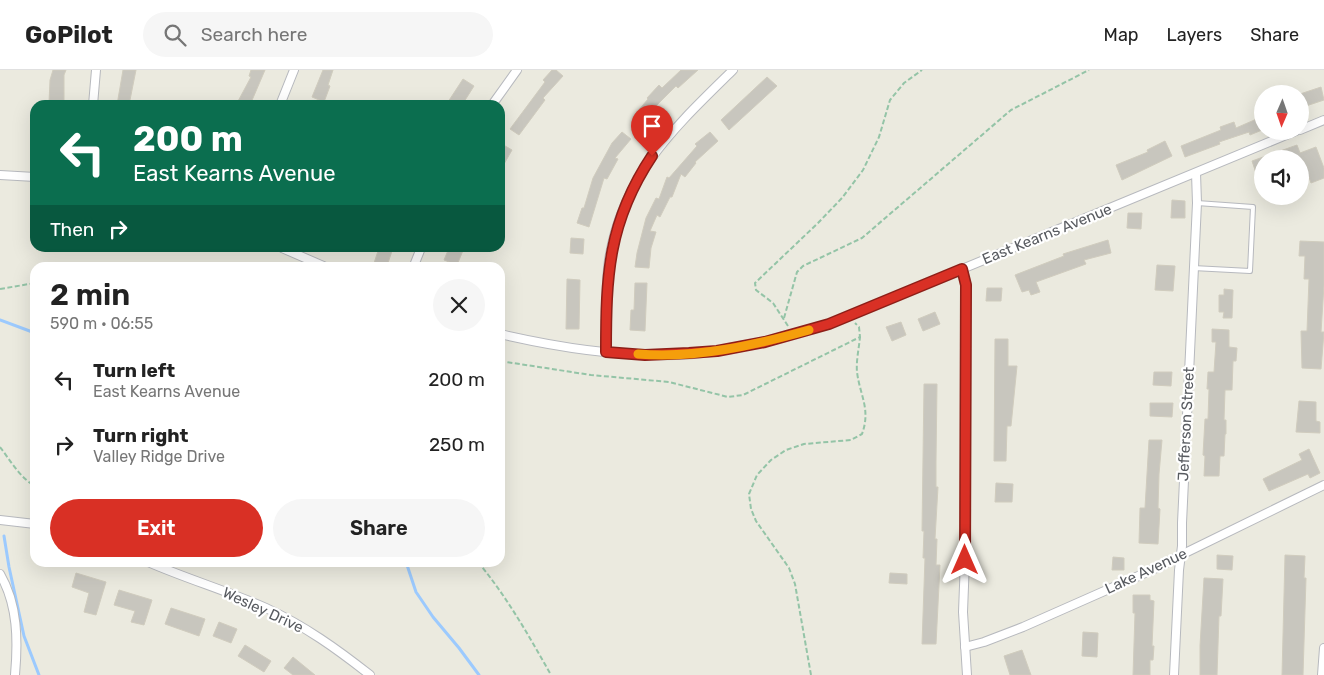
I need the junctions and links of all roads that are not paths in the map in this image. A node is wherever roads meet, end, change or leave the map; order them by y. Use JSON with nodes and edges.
{"nodes":[{"id":1,"x":96,"y":70,"type":"edge"},
{"id":2,"x":294,"y":70,"type":"edge"},
{"id":3,"x":517,"y":70,"type":"edge"},
{"id":4,"x":733,"y":70,"type":"edge"},
{"id":5,"x":93,"y":100,"type":"edge"},
{"id":6,"x":282,"y":100,"type":"edge"},
{"id":7,"x":496,"y":100,"type":"edge"},
{"id":8,"x":1324,"y":120,"type":"edge"},
{"id":9,"x":1309,"y":126,"type":"edge"},
{"id":10,"x":1275,"y":140,"type":"edge"},
{"id":11,"x":1196,"y":173,"type":"junction"},
{"id":12,"x":0,"y":175,"type":"edge"},
{"id":13,"x":30,"y":177,"type":"edge"},
{"id":14,"x":1197,"y":202,"type":"junction"},
{"id":15,"x":291,"y":252,"type":"edge"},
{"id":16,"x":314,"y":262,"type":"edge"},
{"id":17,"x":1194,"y":268,"type":"junction"},
{"id":18,"x":962,"y":269,"type":"junction"},
{"id":19,"x":505,"y":335,"type":"edge"},
{"id":20,"x":606,"y":352,"type":"junction"},
{"id":21,"x":1324,"y":485,"type":"edge"},
{"id":22,"x":0,"y":520,"type":"edge"},
{"id":23,"x":30,"y":523,"type":"edge"},
{"id":24,"x":1181,"y":555,"type":"junction"},
{"id":25,"x":161,"y":567,"type":"edge"},
{"id":26,"x":0,"y":574,"type":"edge"},
{"id":27,"x":965,"y":647,"type":"junction"},
{"id":28,"x":1324,"y":648,"type":"edge"},
{"id":29,"x":15,"y":675,"type":"edge"},
{"id":30,"x":370,"y":675,"type":"edge"},
{"id":31,"x":967,"y":675,"type":"edge"},
{"id":32,"x":1174,"y":675,"type":"edge"},
{"id":33,"x":1322,"y":675,"type":"edge"}],
"edges":[{"from":1,"to":5,"type":"street"},
{"from":2,"to":6,"type":"street"},
{"from":3,"to":7,"type":"street"},
{"from":4,"to":20,"type":"street"},
{"from":8,"to":9,"type":"street"},
{"from":10,"to":11,"type":"street","name":"East Kearns Avenue"},
{"from":11,"to":14,"type":"street","name":"Jefferson Street"},
{"from":11,"to":18,"type":"street","name":"East Kearns Avenue"},
{"from":12,"to":13,"type":"street"},
{"from":14,"to":17,"type":"street","name":"Jefferson Street"},
{"from":14,"to":17,"type":"lane"},
{"from":15,"to":16,"type":"street"},
{"from":17,"to":24,"type":"street","name":"Jefferson Street"},
{"from":18,"to":20,"type":"street","name":"East Kearns Avenue"},
{"from":18,"to":27,"type":"street"},
{"from":19,"to":20,"type":"street","name":"East Kearns Avenue"},
{"from":21,"to":24,"type":"street","name":"Lake Avenue"},
{"from":22,"to":23,"type":"street"},
{"from":24,"to":27,"type":"street","name":"Lake Avenue"},
{"from":24,"to":32,"type":"street","name":"Jefferson Street"},
{"from":25,"to":30,"type":"street","name":"Wesley Drive"},
{"from":26,"to":29,"type":"street"},
{"from":27,"to":31,"type":"street"},
{"from":28,"to":33,"type":"street"}]}
